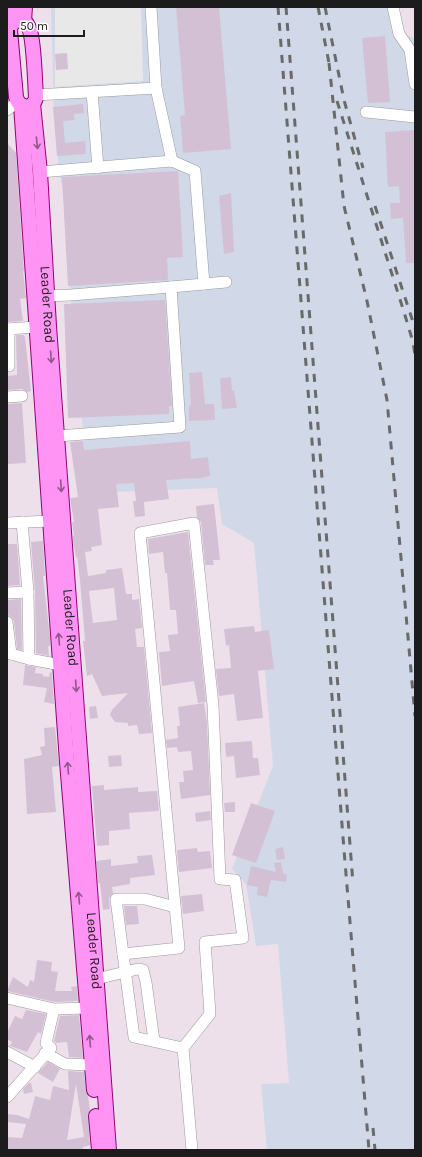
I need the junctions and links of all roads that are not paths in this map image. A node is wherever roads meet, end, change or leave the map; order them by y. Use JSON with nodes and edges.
{"nodes":[{"id":1,"x":14,"y":7,"type":"edge"},
{"id":2,"x":25,"y":7,"type":"edge"},
{"id":3,"x":151,"y":7,"type":"edge"},
{"id":4,"x":393,"y":7,"type":"edge"},
{"id":5,"x":14,"y":28,"type":"edge"},
{"id":6,"x":412,"y":49,"type":"edge"},
{"id":7,"x":33,"y":57,"type":"junction"},
{"id":8,"x":10,"y":62,"type":"edge"},
{"id":9,"x":415,"y":84,"type":"edge"},
{"id":10,"x":156,"y":88,"type":"junction"},
{"id":11,"x":92,"y":92,"type":"junction"},
{"id":12,"x":21,"y":99,"type":"edge"},
{"id":13,"x":366,"y":112,"type":"dead end"},
{"id":14,"x":415,"y":117,"type":"edge"},
{"id":15,"x":172,"y":161,"type":"junction"},
{"id":16,"x":98,"y":168,"type":"junction"},
{"id":17,"x":40,"y":172,"type":"junction"},
{"id":18,"x":226,"y":282,"type":"dead end"},
{"id":19,"x":204,"y":284,"type":"junction"},
{"id":20,"x":171,"y":287,"type":"junction"},
{"id":21,"x":47,"y":296,"type":"junction"},
{"id":22,"x":36,"y":327,"type":"junction"},
{"id":23,"x":8,"y":329,"type":"edge"},
{"id":24,"x":9,"y":366,"type":"dead end"},
{"id":25,"x":22,"y":396,"type":"dead end"},
{"id":26,"x":7,"y":397,"type":"edge"},
{"id":27,"x":57,"y":436,"type":"junction"},
{"id":28,"x":50,"y":521,"type":"junction"},
{"id":29,"x":22,"y":522,"type":"junction"},
{"id":30,"x":7,"y":523,"type":"edge"},
{"id":31,"x":28,"y":592,"type":"junction"},
{"id":32,"x":7,"y":593,"type":"edge"},
{"id":33,"x":7,"y":622,"type":"edge"},
{"id":34,"x":9,"y":653,"type":"edge"},
{"id":35,"x":29,"y":659,"type":"junction"},
{"id":36,"x":61,"y":665,"type":"junction"},
{"id":37,"x":175,"y":907,"type":"junction"},
{"id":38,"x":123,"y":954,"type":"junction"},
{"id":39,"x":125,"y":973,"type":"junction"},
{"id":40,"x":96,"y":979,"type":"junction"},
{"id":41,"x":8,"y":1000,"type":"edge"},
{"id":42,"x":88,"y":1008,"type":"junction"},
{"id":43,"x":54,"y":1009,"type":"junction"},
{"id":44,"x":154,"y":1041,"type":"junction"},
{"id":45,"x":183,"y":1048,"type":"junction"},
{"id":46,"x":7,"y":1052,"type":"edge"},
{"id":47,"x":45,"y":1053,"type":"junction"},
{"id":48,"x":91,"y":1065,"type":"junction"},
{"id":49,"x":35,"y":1067,"type":"junction"},
{"id":50,"x":7,"y":1097,"type":"edge"},
{"id":51,"x":98,"y":1150,"type":"edge"},
{"id":52,"x":109,"y":1150,"type":"edge"},
{"id":53,"x":192,"y":1150,"type":"edge"}],
"edges":[{"from":1,"to":5,"type":"main road"},
{"from":2,"to":5,"type":"main road"},
{"from":3,"to":10,"type":"street"},
{"from":4,"to":6,"type":"street"},
{"from":5,"to":7,"type":"main road"},
{"from":5,"to":8,"type":"main road"},
{"from":6,"to":9,"type":"street"},
{"from":7,"to":8,"type":"main road"},
{"from":7,"to":12,"type":"main road"},
{"from":8,"to":12,"type":"main road"},
{"from":10,"to":11,"type":"street"},
{"from":10,"to":15,"type":"street"},
{"from":11,"to":12,"type":"street"},
{"from":11,"to":16,"type":"street"},
{"from":12,"to":17,"type":"main road","name":"Leader Road","one_way":true},
{"from":12,"to":22,"type":"main road","name":"Leader Road"},
{"from":13,"to":14,"type":"street"},
{"from":15,"to":16,"type":"street"},
{"from":15,"to":19,"type":"street"},
{"from":16,"to":17,"type":"street"},
{"from":17,"to":21,"type":"main road","name":"Leader Road"},
{"from":18,"to":19,"type":"street"},
{"from":19,"to":20,"type":"street"},
{"from":20,"to":21,"type":"street"},
{"from":20,"to":27,"type":"street"},
{"from":21,"to":27,"type":"main road","name":"Leader Road","one_way":true},
{"from":22,"to":23,"type":"street"},
{"from":22,"to":28,"type":"main road","name":"Leader Road"},
{"from":23,"to":24,"type":"street"},
{"from":25,"to":26,"type":"street"},
{"from":27,"to":40,"type":"main road","name":"Leader Road","one_way":true},
{"from":28,"to":29,"type":"street"},
{"from":36,"to":28,"type":"main road","name":"Leader Road","one_way":true},
{"from":29,"to":30,"type":"street"},
{"from":29,"to":31,"type":"street"},
{"from":31,"to":32,"type":"street"},
{"from":31,"to":35,"type":"street"},
{"from":33,"to":34,"type":"street"},
{"from":34,"to":35,"type":"street"},
{"from":35,"to":36,"type":"street"},
{"from":42,"to":36,"type":"main road","name":"Leader Road","one_way":true},
{"from":37,"to":38,"type":"street"},
{"from":37,"to":38,"type":"street"},
{"from":37,"to":45,"type":"street"},
{"from":38,"to":39,"type":"street"},
{"from":39,"to":40,"type":"street"},
{"from":39,"to":44,"type":"street"},
{"from":39,"to":44,"type":"street"},
{"from":40,"to":52,"type":"main road","name":"Leader Road"},
{"from":41,"to":43,"type":"street"},
{"from":42,"to":43,"type":"street"},
{"from":48,"to":42,"type":"main road","name":"Leader Road","one_way":true},
{"from":43,"to":47,"type":"street"},
{"from":44,"to":45,"type":"street"},
{"from":45,"to":53,"type":"street"},
{"from":46,"to":49,"type":"street"},
{"from":47,"to":48,"type":"street"},
{"from":47,"to":49,"type":"street"},
{"from":48,"to":51,"type":"main road","name":"Leader Road"},
{"from":49,"to":50,"type":"street"}]}
